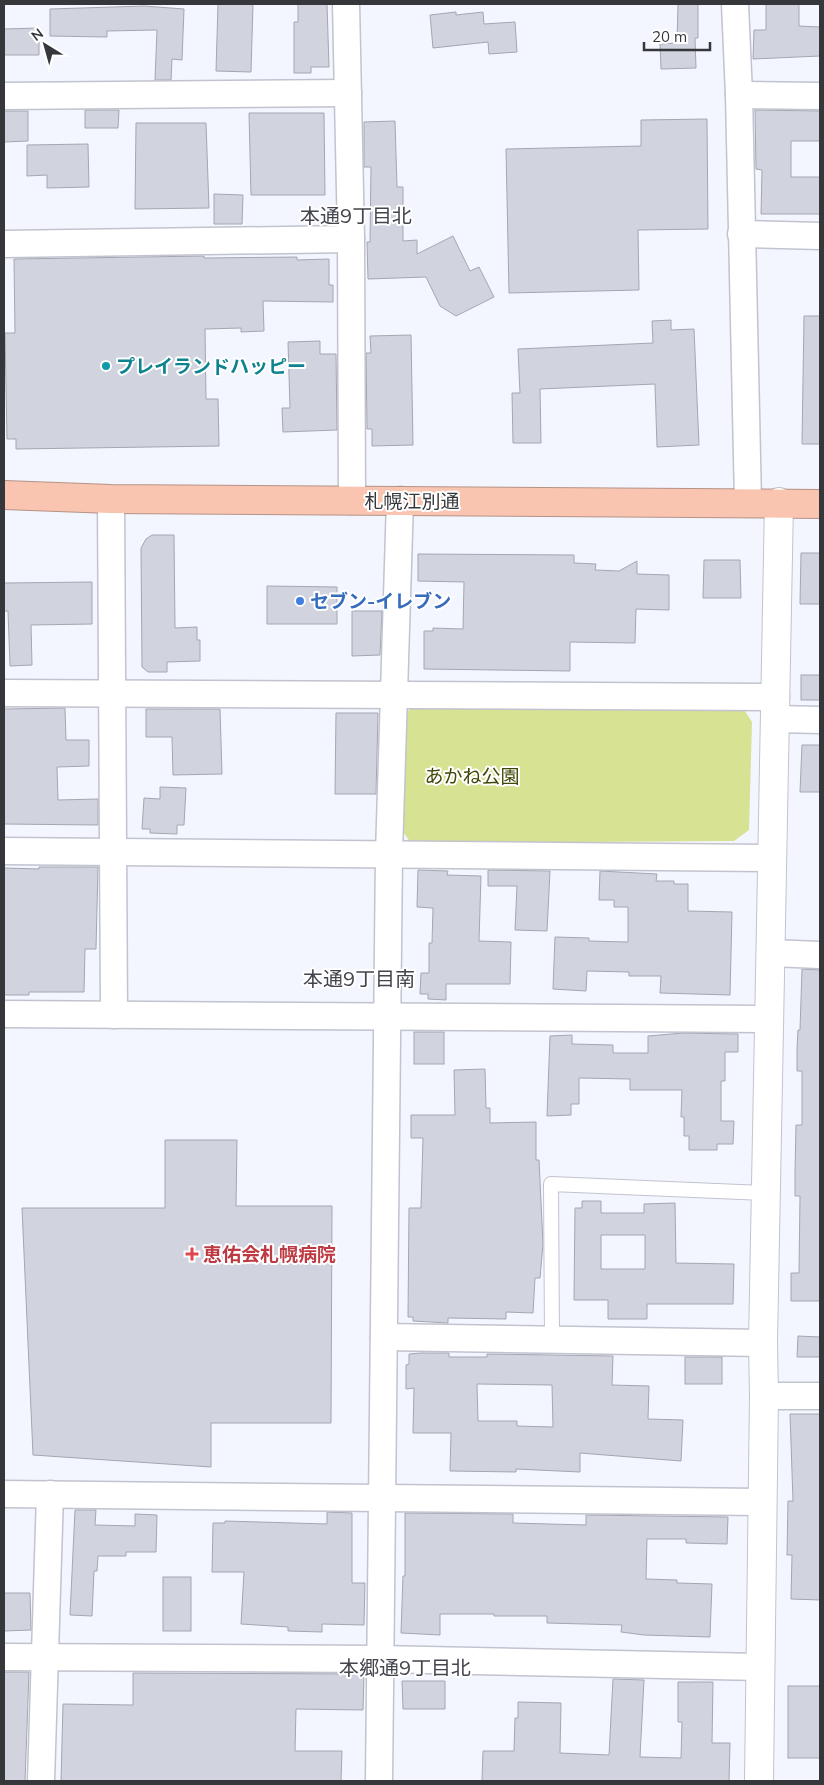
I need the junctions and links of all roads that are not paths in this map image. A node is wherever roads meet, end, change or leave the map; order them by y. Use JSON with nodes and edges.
{"nodes":[{"id":1,"x":346,"y":4,"type":"edge"},
{"id":2,"x":735,"y":4,"type":"edge"},
{"id":3,"x":348,"y":93,"type":"junction"},
{"id":4,"x":740,"y":95,"type":"junction"},
{"id":5,"x":4,"y":96,"type":"edge"},
{"id":6,"x":820,"y":96,"type":"edge"},
{"id":7,"x":741,"y":234,"type":"junction"},
{"id":8,"x":820,"y":236,"type":"edge"},
{"id":9,"x":351,"y":239,"type":"junction"},
{"id":10,"x":4,"y":244,"type":"edge"},
{"id":11,"x":4,"y":495,"type":"edge"},
{"id":12,"x":111,"y":499,"type":"junction"},
{"id":13,"x":400,"y":500,"type":"junction"},
{"id":14,"x":352,"y":501,"type":"junction"},
{"id":15,"x":748,"y":502,"type":"junction"},
{"id":16,"x":779,"y":502,"type":"junction"},
{"id":17,"x":820,"y":504,"type":"edge"},
{"id":18,"x":4,"y":693,"type":"edge"},
{"id":19,"x":112,"y":695,"type":"junction"},
{"id":20,"x":396,"y":695,"type":"junction"},
{"id":21,"x":776,"y":708,"type":"junction"},
{"id":22,"x":820,"y":720,"type":"edge"},
{"id":23,"x":4,"y":850,"type":"edge"},
{"id":24,"x":113,"y":851,"type":"junction"},
{"id":25,"x":389,"y":854,"type":"junction"},
{"id":26,"x":772,"y":858,"type":"junction"},
{"id":27,"x":771,"y":953,"type":"junction"},
{"id":28,"x":820,"y":955,"type":"edge"},
{"id":29,"x":4,"y":1014,"type":"edge"},
{"id":30,"x":114,"y":1015,"type":"junction"},
{"id":31,"x":387,"y":1017,"type":"junction"},
{"id":32,"x":769,"y":1019,"type":"junction"},
{"id":33,"x":766,"y":1192,"type":"junction"},
{"id":34,"x":384,"y":1337,"type":"junction"},
{"id":35,"x":552,"y":1338,"type":"junction"},
{"id":36,"x":763,"y":1343,"type":"junction"},
{"id":37,"x":764,"y":1396,"type":"junction"},
{"id":38,"x":820,"y":1396,"type":"edge"},
{"id":39,"x":4,"y":1494,"type":"edge"},
{"id":40,"x":50,"y":1494,"type":"junction"},
{"id":41,"x":382,"y":1498,"type":"junction"},
{"id":42,"x":761,"y":1502,"type":"junction"},
{"id":43,"x":4,"y":1657,"type":"edge"},
{"id":44,"x":45,"y":1658,"type":"junction"},
{"id":45,"x":380,"y":1659,"type":"junction"},
{"id":46,"x":760,"y":1668,"type":"junction"},
{"id":47,"x":41,"y":1781,"type":"edge"},
{"id":48,"x":378,"y":1781,"type":"edge"},
{"id":49,"x":759,"y":1781,"type":"edge"}],
"edges":[{"from":1,"to":3,"type":"street"},
{"from":2,"to":4,"type":"street"},
{"from":3,"to":5,"type":"street"},
{"from":3,"to":9,"type":"street"},
{"from":4,"to":6,"type":"street"},
{"from":4,"to":7,"type":"street"},
{"from":7,"to":8,"type":"street"},
{"from":7,"to":15,"type":"street"},
{"from":9,"to":10,"type":"street"},
{"from":9,"to":14,"type":"street"},
{"from":11,"to":12,"type":"highway","name":"札幌江別通"},
{"from":12,"to":14,"type":"highway","name":"札幌江別通"},
{"from":12,"to":19,"type":"street"},
{"from":13,"to":14,"type":"highway","name":"札幌江別通"},
{"from":13,"to":15,"type":"highway","name":"札幌江別通"},
{"from":13,"to":20,"type":"street"},
{"from":15,"to":16,"type":"highway","name":"札幌江別通"},
{"from":16,"to":17,"type":"highway","name":"札幌江別通"},
{"from":16,"to":21,"type":"street"},
{"from":18,"to":19,"type":"street"},
{"from":19,"to":20,"type":"street"},
{"from":19,"to":24,"type":"street"},
{"from":20,"to":21,"type":"street"},
{"from":20,"to":25,"type":"street"},
{"from":21,"to":22,"type":"street"},
{"from":21,"to":26,"type":"street"},
{"from":23,"to":24,"type":"street"},
{"from":24,"to":25,"type":"street"},
{"from":24,"to":30,"type":"street"},
{"from":25,"to":26,"type":"street"},
{"from":25,"to":31,"type":"street"},
{"from":26,"to":27,"type":"street"},
{"from":27,"to":28,"type":"street"},
{"from":27,"to":32,"type":"street"},
{"from":29,"to":30,"type":"street"},
{"from":30,"to":31,"type":"street"},
{"from":31,"to":32,"type":"street"},
{"from":31,"to":34,"type":"street"},
{"from":32,"to":33,"type":"street"},
{"from":33,"to":35,"type":"lane"},
{"from":33,"to":36,"type":"street"},
{"from":34,"to":35,"type":"street"},
{"from":34,"to":41,"type":"street"},
{"from":35,"to":36,"type":"street"},
{"from":36,"to":37,"type":"street"},
{"from":37,"to":38,"type":"street"},
{"from":37,"to":42,"type":"street"},
{"from":39,"to":40,"type":"street"},
{"from":40,"to":41,"type":"street"},
{"from":40,"to":44,"type":"street"},
{"from":41,"to":42,"type":"street"},
{"from":41,"to":45,"type":"street"},
{"from":42,"to":46,"type":"street"},
{"from":43,"to":44,"type":"street"},
{"from":44,"to":45,"type":"street"},
{"from":44,"to":47,"type":"street"},
{"from":45,"to":46,"type":"street"},
{"from":45,"to":48,"type":"street"},
{"from":46,"to":49,"type":"street"}]}
